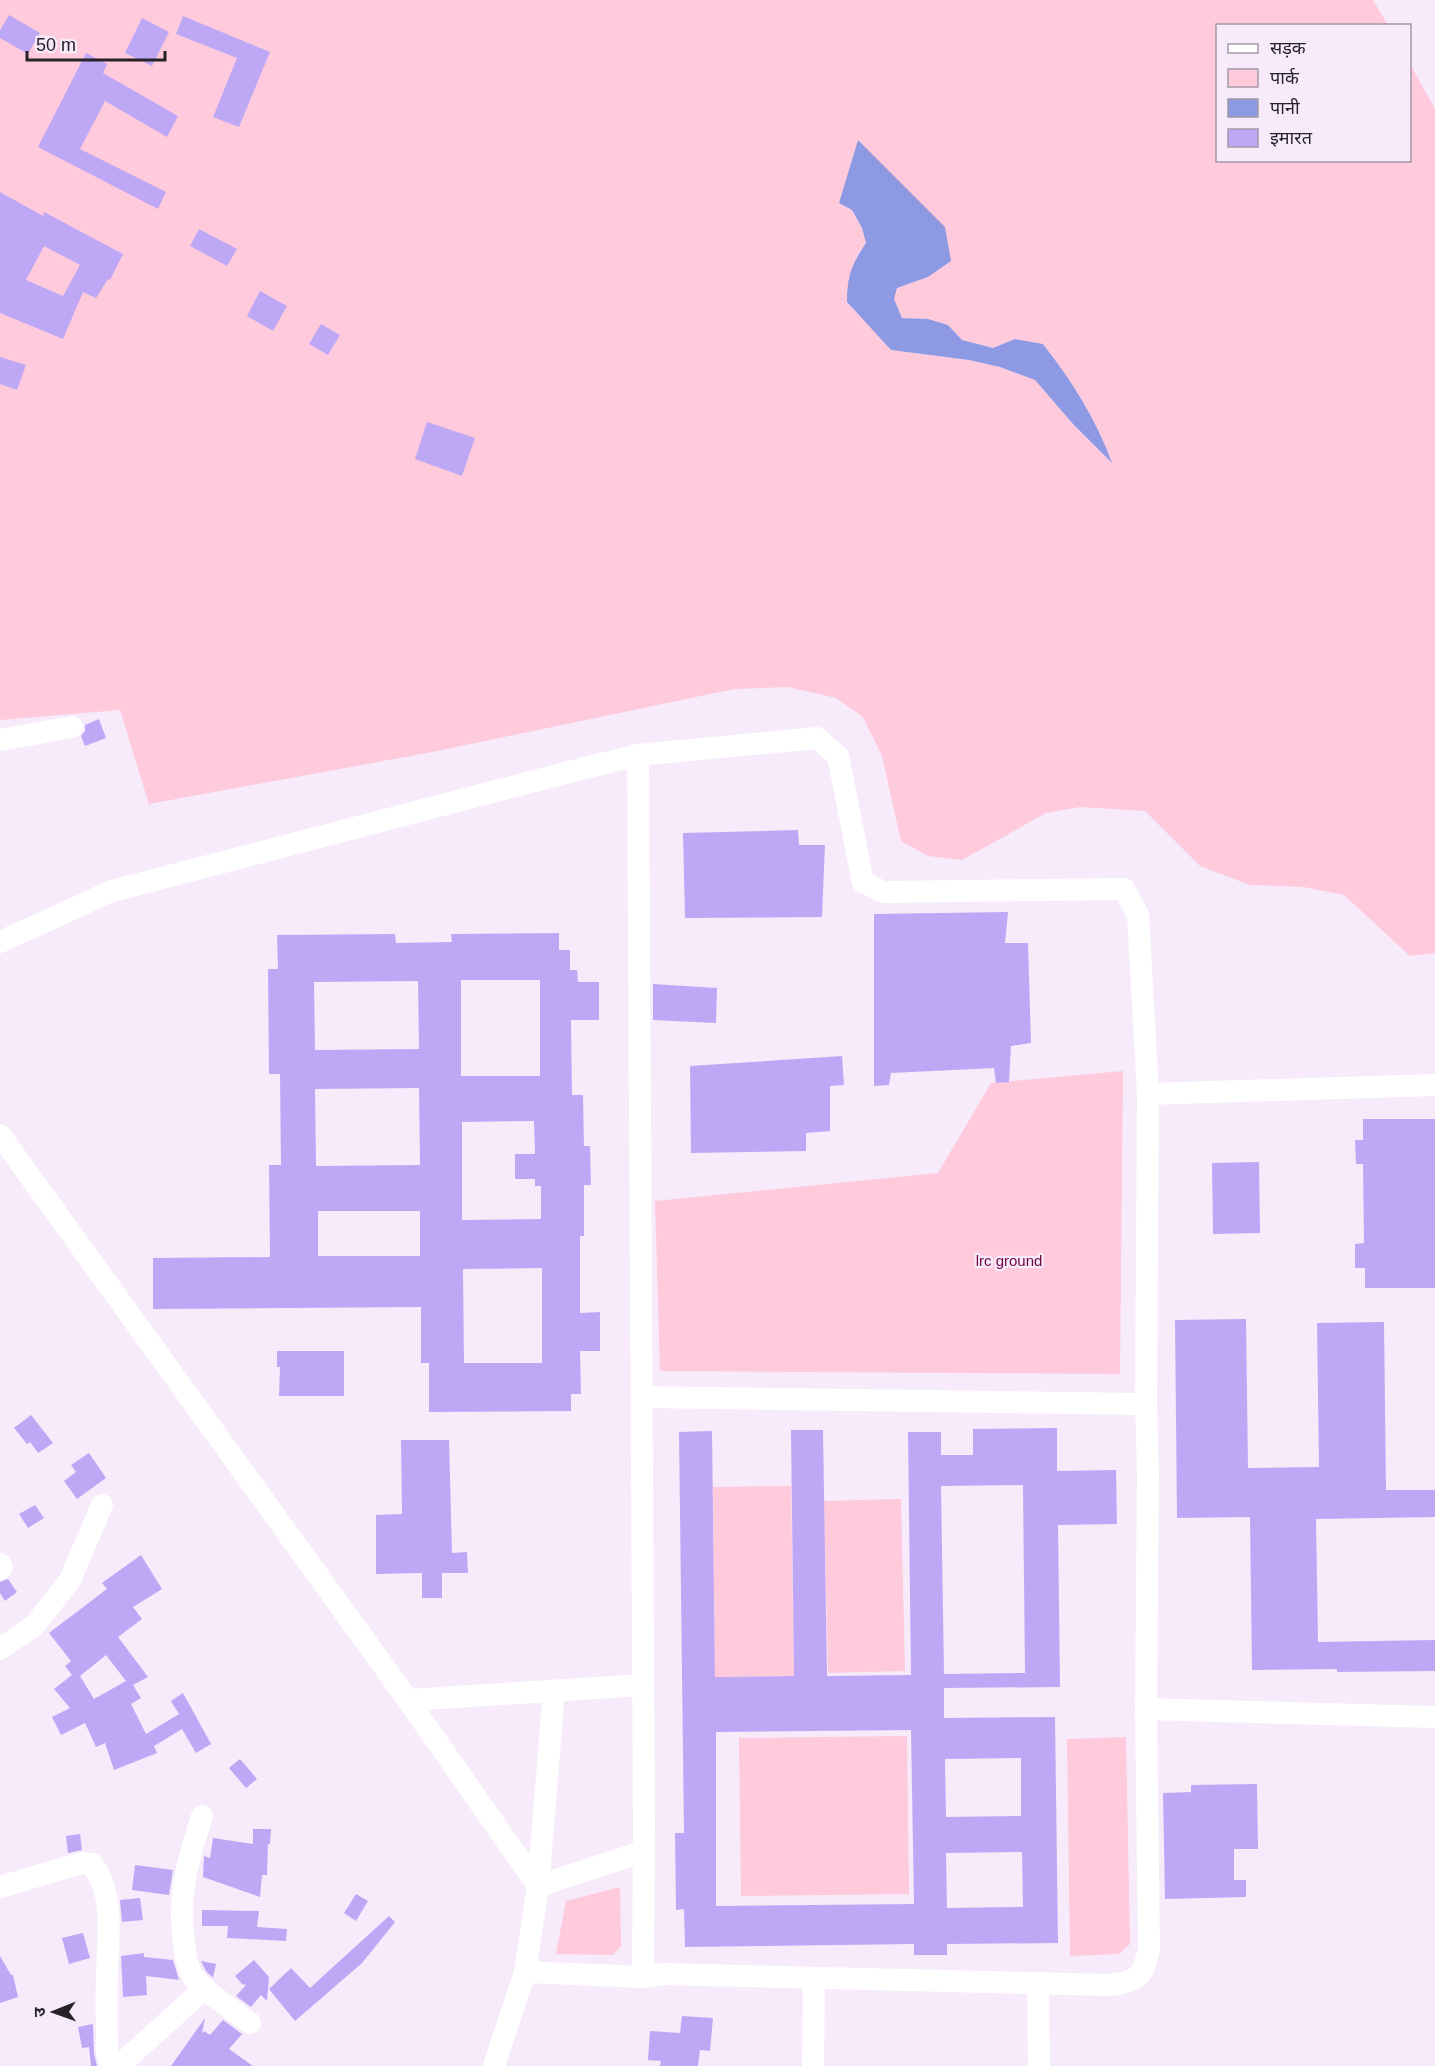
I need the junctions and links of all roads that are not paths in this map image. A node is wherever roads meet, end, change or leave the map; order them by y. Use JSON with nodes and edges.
{"nodes":[{"id":1,"x":72,"y":727,"type":"dead end"},
{"id":2,"x":0,"y":740,"type":"edge"},
{"id":3,"x":638,"y":755,"type":"junction"},
{"id":4,"x":0,"y":942,"type":"edge"},
{"id":5,"x":1435,"y":1085,"type":"edge"},
{"id":6,"x":1148,"y":1094,"type":"junction"},
{"id":7,"x":0,"y":1135,"type":"edge"},
{"id":8,"x":642,"y":1398,"type":"junction"},
{"id":9,"x":1146,"y":1404,"type":"junction"},
{"id":10,"x":102,"y":1505,"type":"dead end"},
{"id":11,"x":0,"y":1564,"type":"edge"},
{"id":12,"x":0,"y":1569,"type":"edge"},
{"id":13,"x":0,"y":1648,"type":"edge"},
{"id":14,"x":643,"y":1686,"type":"junction"},
{"id":15,"x":554,"y":1691,"type":"junction"},
{"id":16,"x":408,"y":1700,"type":"junction"},
{"id":17,"x":1146,"y":1709,"type":"junction"},
{"id":18,"x":1435,"y":1717,"type":"edge"},
{"id":19,"x":202,"y":1816,"type":"dead end"},
{"id":20,"x":642,"y":1852,"type":"junction"},
{"id":21,"x":538,"y":1886,"type":"junction"},
{"id":22,"x":0,"y":1887,"type":"edge"},
{"id":23,"x":525,"y":1972,"type":"junction"},
{"id":24,"x":643,"y":1977,"type":"junction"},
{"id":25,"x":814,"y":1978,"type":"junction"},
{"id":26,"x":1038,"y":1983,"type":"junction"},
{"id":27,"x":205,"y":1988,"type":"junction"},
{"id":28,"x":250,"y":2023,"type":"dead end"},
{"id":29,"x":494,"y":2066,"type":"edge"},
{"id":30,"x":813,"y":2066,"type":"edge"},
{"id":31,"x":1039,"y":2066,"type":"edge"}],
"edges":[{"from":1,"to":2,"type":"street"},
{"from":3,"to":4,"type":"street"},
{"from":3,"to":6,"type":"street"},
{"from":3,"to":8,"type":"street"},
{"from":5,"to":6,"type":"street"},
{"from":6,"to":9,"type":"street"},
{"from":7,"to":16,"type":"street"},
{"from":8,"to":9,"type":"street"},
{"from":8,"to":14,"type":"street"},
{"from":9,"to":17,"type":"street"},
{"from":10,"to":13,"type":"street"},
{"from":11,"to":12,"type":"street"},
{"from":14,"to":15,"type":"street"},
{"from":14,"to":20,"type":"street"},
{"from":15,"to":16,"type":"street"},
{"from":15,"to":21,"type":"street"},
{"from":16,"to":21,"type":"street"},
{"from":17,"to":18,"type":"street"},
{"from":17,"to":26,"type":"street"},
{"from":19,"to":27,"type":"street"},
{"from":20,"to":21,"type":"street"},
{"from":20,"to":24,"type":"street"},
{"from":21,"to":23,"type":"street"},
{"from":22,"to":27,"type":"street"},
{"from":23,"to":24,"type":"street"},
{"from":23,"to":29,"type":"street"},
{"from":24,"to":25,"type":"street"},
{"from":25,"to":26,"type":"street"},
{"from":25,"to":30,"type":"street"},
{"from":26,"to":31,"type":"street"},
{"from":27,"to":28,"type":"street"}]}
